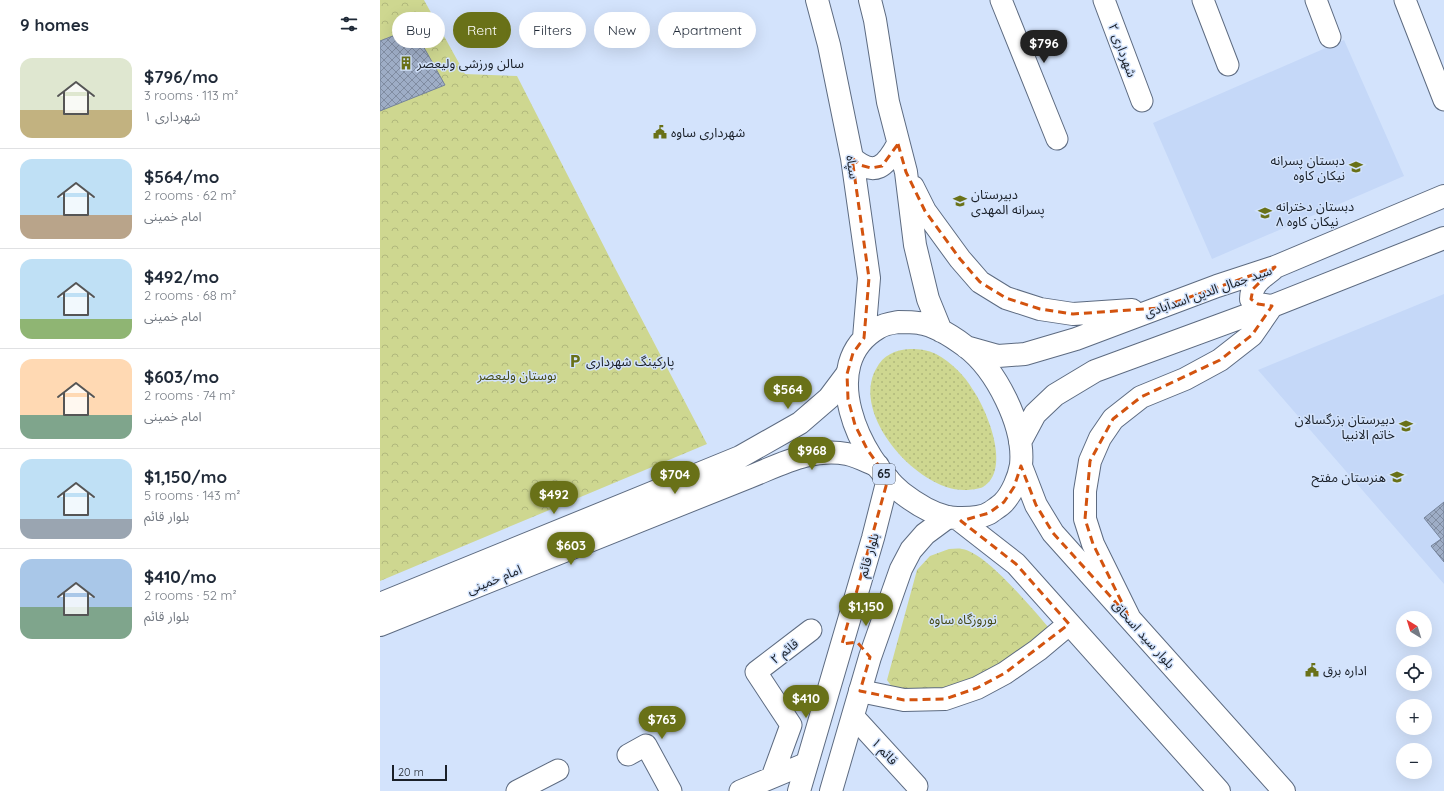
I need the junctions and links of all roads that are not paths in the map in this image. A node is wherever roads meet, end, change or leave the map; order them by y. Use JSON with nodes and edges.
{"nodes":[{"id":1,"x":817,"y":0,"type":"edge"},
{"id":2,"x":870,"y":0,"type":"edge"},
{"id":3,"x":1001,"y":0,"type":"edge"},
{"id":4,"x":1104,"y":0,"type":"edge"},
{"id":5,"x":1203,"y":0,"type":"edge"},
{"id":6,"x":1316,"y":0,"type":"edge"},
{"id":7,"x":1405,"y":0,"type":"edge"},
{"id":8,"x":1330,"y":37,"type":"dead end"},
{"id":9,"x":1228,"y":65,"type":"dead end"},
{"id":10,"x":1444,"y":100,"type":"edge"},
{"id":11,"x":1142,"y":101,"type":"dead end"},
{"id":12,"x":1057,"y":139,"type":"dead end"},
{"id":13,"x":898,"y":144,"type":"junction"},
{"id":14,"x":852,"y":158,"type":"junction"},
{"id":15,"x":906,"y":172,"type":"junction"},
{"id":16,"x":1444,"y":196,"type":"edge"},
{"id":17,"x":1444,"y":238,"type":"edge"},
{"id":18,"x":1275,"y":267,"type":"junction"},
{"id":19,"x":1272,"y":306,"type":"junction"},
{"id":20,"x":1159,"y":308,"type":"junction"},
{"id":21,"x":941,"y":331,"type":"junction"},
{"id":22,"x":864,"y":338,"type":"junction"},
{"id":23,"x":966,"y":347,"type":"junction"},
{"id":24,"x":847,"y":374,"type":"junction"},
{"id":25,"x":1020,"y":442,"type":"junction"},
{"id":26,"x":1021,"y":466,"type":"junction"},
{"id":27,"x":883,"y":473,"type":"junction"},
{"id":28,"x":659,"y":501,"type":"junction"},
{"id":29,"x":952,"y":518,"type":"junction"},
{"id":30,"x":380,"y":604,"type":"edge"},
{"id":31,"x":1129,"y":617,"type":"junction"},
{"id":32,"x":1069,"y":624,"type":"junction"},
{"id":33,"x":380,"y":625,"type":"edge"},
{"id":34,"x":811,"y":630,"type":"dead end"},
{"id":35,"x":842,"y":644,"type":"junction"},
{"id":36,"x":870,"y":657,"type":"junction"},
{"id":37,"x":860,"y":691,"type":"junction"},
{"id":38,"x":853,"y":716,"type":"junction"},
{"id":39,"x":628,"y":755,"type":"dead end"},
{"id":40,"x":807,"y":763,"type":"junction"},
{"id":41,"x":558,"y":770,"type":"dead end"},
{"id":42,"x":772,"y":777,"type":"junction"},
{"id":43,"x":917,"y":786,"type":"dead end"},
{"id":44,"x":517,"y":791,"type":"edge"},
{"id":45,"x":671,"y":791,"type":"edge"},
{"id":46,"x":740,"y":791,"type":"edge"},
{"id":47,"x":799,"y":791,"type":"edge"},
{"id":48,"x":832,"y":791,"type":"edge"},
{"id":49,"x":1219,"y":791,"type":"edge"},
{"id":50,"x":1284,"y":791,"type":"edge"}],
"edges":[{"from":1,"to":14,"type":"main road","name":"سپاه"},
{"from":2,"to":13,"type":"main road"},
{"from":3,"to":12,"type":"street"},
{"from":4,"to":11,"type":"street","name":"شهرداری ۲"},
{"from":5,"to":9,"type":"street"},
{"from":6,"to":8,"type":"street"},
{"from":7,"to":10,"type":"street"},
{"from":13,"to":14,"type":"main road"},
{"from":13,"to":15,"type":"main road"},
{"from":14,"to":22,"type":"main road","name":"سپاه"},
{"from":15,"to":20,"type":"main road"},
{"from":15,"to":21,"type":"main road"},
{"from":16,"to":18,"type":"main road","name":"سید جمال الدین اسدآبادی"},
{"from":17,"to":19,"type":"main road"},
{"from":18,"to":19,"type":"main road"},
{"from":18,"to":20,"type":"main road","name":"سید جمال الدین اسدآبادی"},
{"from":19,"to":25,"type":"main road"},
{"from":19,"to":31,"type":"main road"},
{"from":20,"to":23,"type":"main road","name":"سید جمال الدین اسدآبادی"},
{"from":21,"to":22,"type":"main road","number":"65"},
{"from":21,"to":23,"type":"main road","number":"65"},
{"from":22,"to":24,"type":"main road","number":"65"},
{"from":23,"to":25,"type":"main road","number":"65"},
{"from":24,"to":27,"type":"main road","number":"65"},
{"from":24,"to":28,"type":"main road","name":"امام خمینی"},
{"from":25,"to":26,"type":"main road","number":"65"},
{"from":26,"to":29,"type":"main road","number":"65"},
{"from":26,"to":31,"type":"main road","name":"بلوار سید اسحاق","number":"65"},
{"from":27,"to":28,"type":"main road","name":"امام خمینی"},
{"from":27,"to":29,"type":"main road","number":"65"},
{"from":27,"to":35,"type":"main road","name":"بلوار قائم"},
{"from":28,"to":30,"type":"main road","name":"امام خمینی"},
{"from":28,"to":33,"type":"main road","name":"امام خمینی"},
{"from":29,"to":32,"type":"main road","number":"65"},
{"from":29,"to":36,"type":"main road"},
{"from":31,"to":50,"type":"main road","name":"بلوار سید اسحاق","number":"65"},
{"from":32,"to":37,"type":"main road"},
{"from":32,"to":49,"type":"main road","number":"65"},
{"from":34,"to":42,"type":"street","name":"قائم ۲"},
{"from":35,"to":36,"type":"main road"},
{"from":35,"to":40,"type":"main road","name":"بلوار قائم"},
{"from":36,"to":37,"type":"main road"},
{"from":37,"to":38,"type":"main road"},
{"from":38,"to":43,"type":"street","name":"قائم ۱"},
{"from":38,"to":48,"type":"main road"},
{"from":39,"to":45,"type":"street"},
{"from":40,"to":42,"type":"street"},
{"from":40,"to":47,"type":"main road","name":"بلوار قائم"},
{"from":41,"to":44,"type":"street"},
{"from":42,"to":46,"type":"street"}]}
